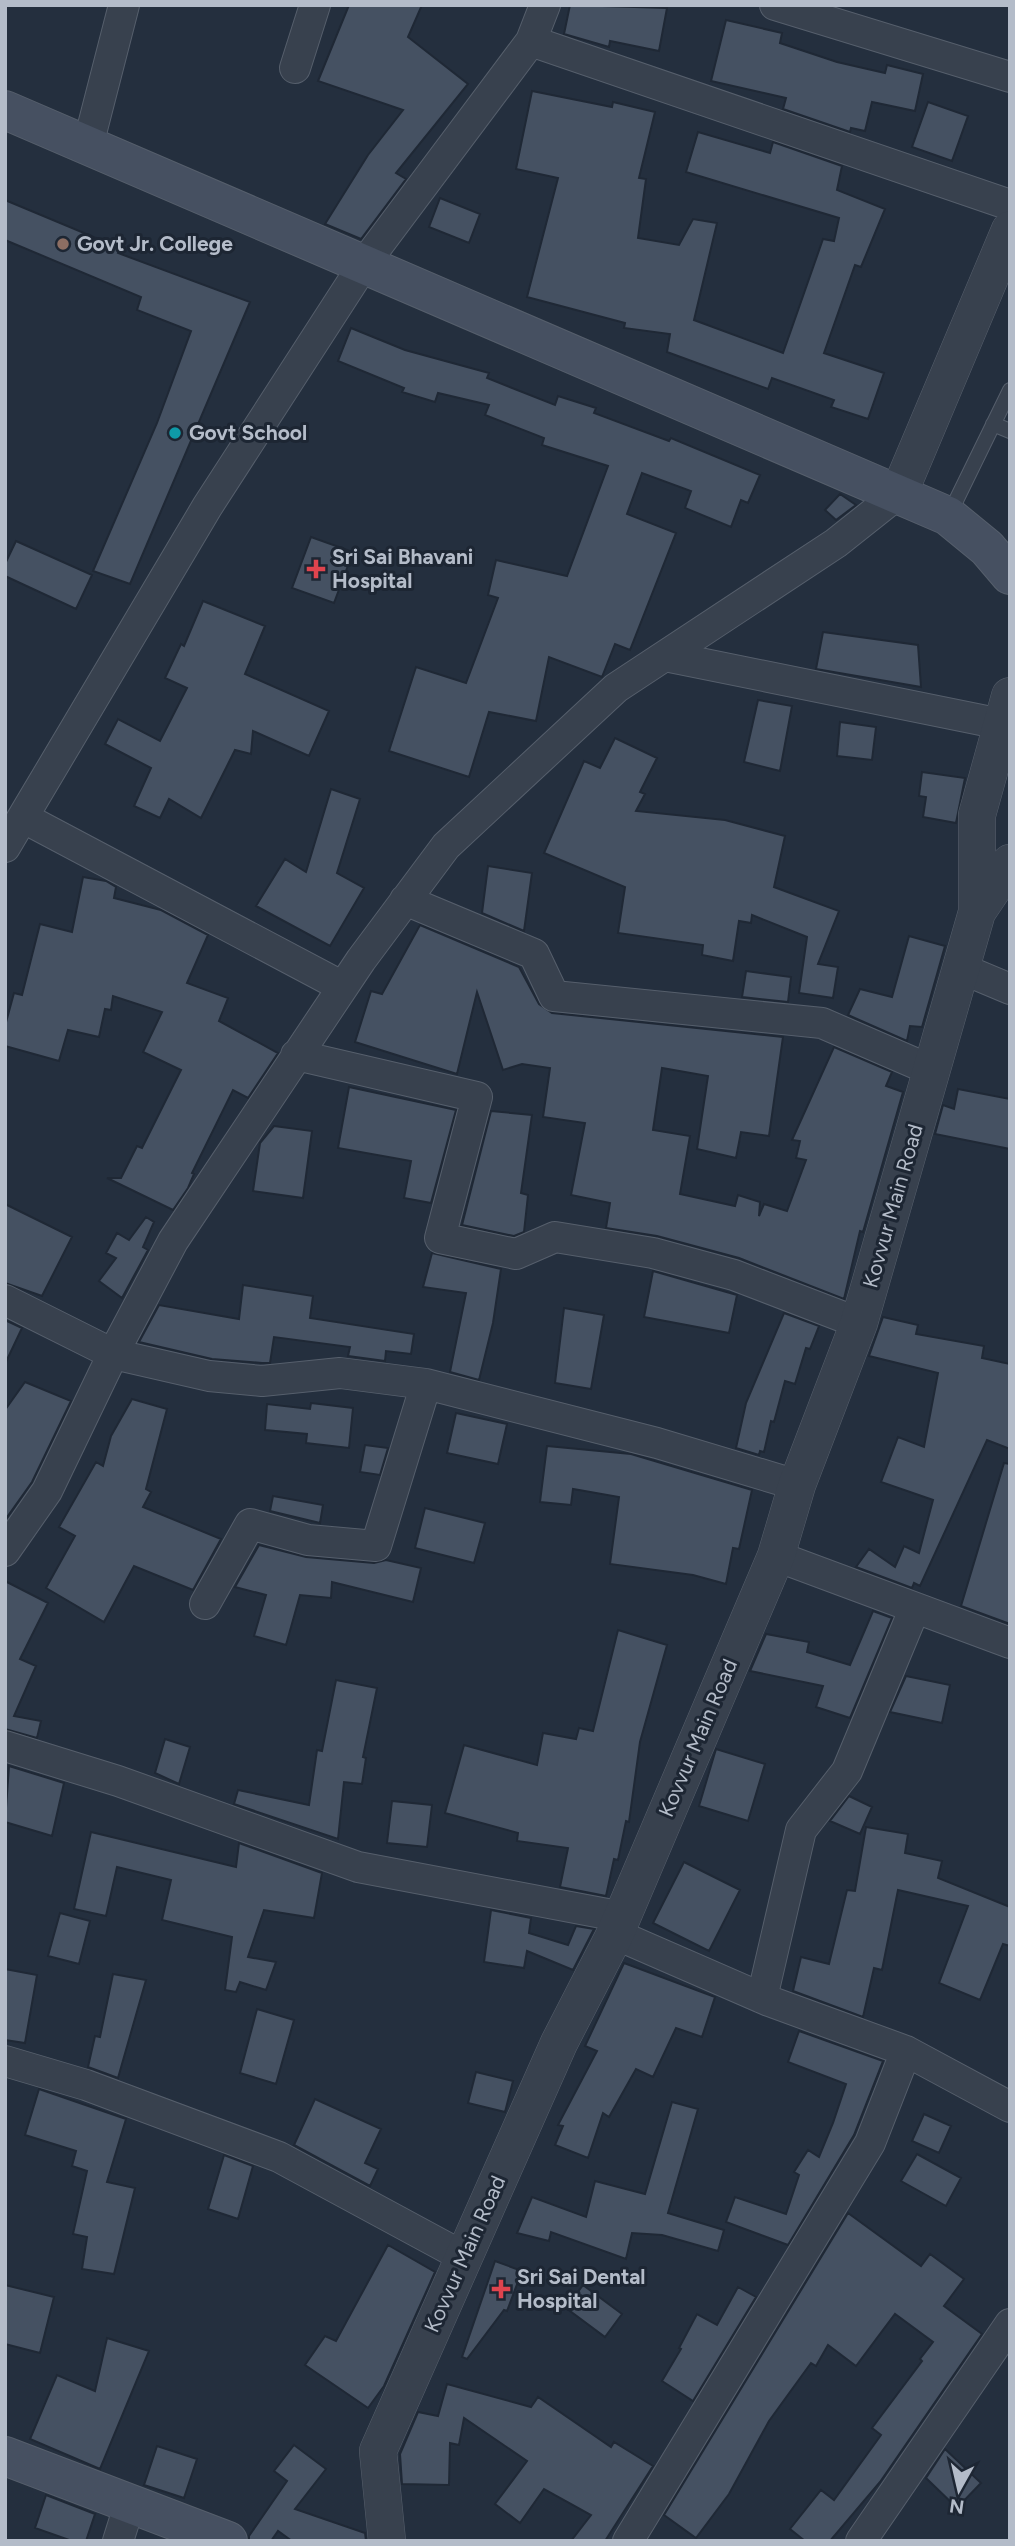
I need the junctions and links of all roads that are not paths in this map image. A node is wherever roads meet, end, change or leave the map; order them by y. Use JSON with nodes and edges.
{"nodes":[{"id":1,"x":124,"y":5,"type":"edge"},
{"id":2,"x":316,"y":5,"type":"edge"},
{"id":3,"x":545,"y":5,"type":"edge"},
{"id":4,"x":775,"y":5,"type":"edge"},
{"id":5,"x":531,"y":41,"type":"junction"},
{"id":6,"x":295,"y":68,"type":"dead end"},
{"id":7,"x":1010,"y":77,"type":"edge"},
{"id":8,"x":5,"y":110,"type":"edge"},
{"id":9,"x":88,"y":145,"type":"junction"},
{"id":10,"x":1010,"y":205,"type":"edge"},
{"id":11,"x":1010,"y":230,"type":"edge"},
{"id":12,"x":364,"y":264,"type":"junction"},
{"id":13,"x":1010,"y":390,"type":"edge"},
{"id":14,"x":993,"y":424,"type":"junction"},
{"id":15,"x":1010,"y":431,"type":"edge"},
{"id":16,"x":899,"y":493,"type":"junction"},
{"id":17,"x":948,"y":516,"type":"junction"},
{"id":18,"x":1010,"y":575,"type":"edge"},
{"id":19,"x":665,"y":656,"type":"junction"},
{"id":20,"x":1005,"y":710,"type":"edge"},
{"id":21,"x":1000,"y":769,"type":"edge"},
{"id":22,"x":24,"y":818,"type":"junction"},
{"id":23,"x":5,"y":847,"type":"edge"},
{"id":24,"x":1010,"y":863,"type":"edge"},
{"id":25,"x":405,"y":900,"type":"junction"},
{"id":26,"x":977,"y":912,"type":"junction"},
{"id":27,"x":960,"y":968,"type":"junction"},
{"id":28,"x":343,"y":987,"type":"junction"},
{"id":29,"x":1010,"y":989,"type":"edge"},
{"id":30,"x":296,"y":1055,"type":"junction"},
{"id":31,"x":933,"y":1071,"type":"junction"},
{"id":32,"x":5,"y":1300,"type":"edge"},
{"id":33,"x":859,"y":1323,"type":"junction"},
{"id":34,"x":113,"y":1354,"type":"junction"},
{"id":35,"x":426,"y":1384,"type":"junction"},
{"id":36,"x":797,"y":1485,"type":"junction"},
{"id":37,"x":5,"y":1551,"type":"edge"},
{"id":38,"x":776,"y":1556,"type":"junction"},
{"id":39,"x":205,"y":1604,"type":"dead end"},
{"id":40,"x":914,"y":1610,"type":"junction"},
{"id":41,"x":1010,"y":1643,"type":"edge"},
{"id":42,"x":5,"y":1746,"type":"edge"},
{"id":43,"x":619,"y":1925,"type":"junction"},
{"id":44,"x":762,"y":1997,"type":"junction"},
{"id":45,"x":906,"y":2050,"type":"junction"},
{"id":46,"x":5,"y":2061,"type":"edge"},
{"id":47,"x":1010,"y":2108,"type":"edge"},
{"id":48,"x":464,"y":2258,"type":"junction"},
{"id":49,"x":1010,"y":2324,"type":"edge"},
{"id":50,"x":5,"y":2456,"type":"edge"},
{"id":51,"x":130,"y":2503,"type":"junction"},
{"id":52,"x":118,"y":2541,"type":"edge"},
{"id":53,"x":228,"y":2541,"type":"edge"},
{"id":54,"x":387,"y":2541,"type":"edge"},
{"id":55,"x":628,"y":2541,"type":"edge"},
{"id":56,"x":861,"y":2541,"type":"edge"}],
"edges":[{"from":1,"to":9,"type":"street"},
{"from":2,"to":6,"type":"street"},
{"from":3,"to":5,"type":"street"},
{"from":4,"to":7,"type":"street"},
{"from":5,"to":10,"type":"street"},
{"from":5,"to":12,"type":"street"},
{"from":8,"to":9,"type":"main road"},
{"from":9,"to":12,"type":"main road"},
{"from":11,"to":16,"type":"street"},
{"from":12,"to":16,"type":"main road"},
{"from":12,"to":22,"type":"street"},
{"from":13,"to":14,"type":"lane"},
{"from":14,"to":15,"type":"lane"},
{"from":14,"to":17,"type":"lane"},
{"from":16,"to":17,"type":"main road"},
{"from":16,"to":19,"type":"street"},
{"from":17,"to":18,"type":"main road"},
{"from":19,"to":20,"type":"street"},
{"from":19,"to":25,"type":"street"},
{"from":20,"to":21,"type":"street","name":"Kovvur Main Road"},
{"from":21,"to":26,"type":"street","name":"Kovvur Main Road"},
{"from":22,"to":23,"type":"street"},
{"from":22,"to":28,"type":"street"},
{"from":24,"to":26,"type":"street","name":"Kovvur Main Road"},
{"from":25,"to":28,"type":"street"},
{"from":25,"to":31,"type":"street"},
{"from":26,"to":27,"type":"street","name":"Kovvur Main Road"},
{"from":27,"to":29,"type":"street"},
{"from":27,"to":31,"type":"street","name":"Kovvur Main Road"},
{"from":28,"to":30,"type":"street"},
{"from":30,"to":33,"type":"street"},
{"from":30,"to":34,"type":"street"},
{"from":31,"to":33,"type":"street","name":"Kovvur Main Road"},
{"from":32,"to":34,"type":"street"},
{"from":33,"to":36,"type":"street","name":"Kovvur Main Road"},
{"from":34,"to":35,"type":"street"},
{"from":34,"to":37,"type":"street"},
{"from":35,"to":36,"type":"street"},
{"from":35,"to":39,"type":"street"},
{"from":36,"to":38,"type":"street","name":"Kovvur Main Road"},
{"from":38,"to":40,"type":"street"},
{"from":38,"to":43,"type":"street","name":"Kovvur Main Road"},
{"from":40,"to":41,"type":"street"},
{"from":40,"to":44,"type":"street"},
{"from":42,"to":43,"type":"street"},
{"from":43,"to":44,"type":"street"},
{"from":43,"to":48,"type":"street","name":"Kovvur Main Road"},
{"from":44,"to":45,"type":"street"},
{"from":45,"to":47,"type":"street"},
{"from":45,"to":55,"type":"street"},
{"from":46,"to":48,"type":"street"},
{"from":48,"to":54,"type":"street","name":"Kovvur Main Road"},
{"from":49,"to":56,"type":"street"},
{"from":50,"to":51,"type":"main road"},
{"from":51,"to":52,"type":"street"},
{"from":51,"to":53,"type":"main road"}]}
